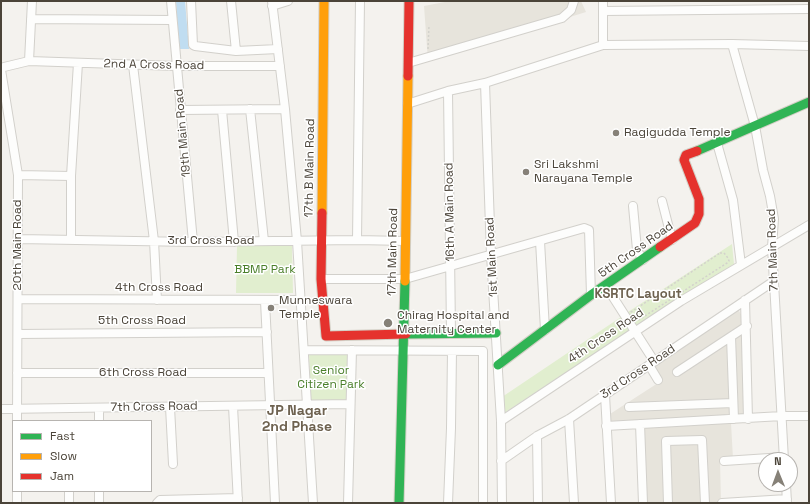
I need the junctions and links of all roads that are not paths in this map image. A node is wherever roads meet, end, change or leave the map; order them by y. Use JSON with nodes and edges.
{"nodes":[{"id":1,"x":32,"y":1,"type":"edge"},
{"id":2,"x":171,"y":1,"type":"edge"},
{"id":3,"x":191,"y":1,"type":"edge"},
{"id":4,"x":231,"y":1,"type":"edge"},
{"id":5,"x":288,"y":1,"type":"edge"},
{"id":6,"x":324,"y":1,"type":"edge"},
{"id":7,"x":360,"y":1,"type":"edge"},
{"id":8,"x":409,"y":1,"type":"edge"},
{"id":9,"x":574,"y":1,"type":"edge"},
{"id":10,"x":603,"y":1,"type":"edge"},
{"id":11,"x":272,"y":4,"type":"edge"},
{"id":12,"x":809,"y":9,"type":"edge"},
{"id":13,"x":603,"y":11,"type":"junction"},
{"id":14,"x":31,"y":18,"type":"junction"},
{"id":15,"x":172,"y":20,"type":"junction"},
{"id":16,"x":732,"y":44,"type":"junction"},
{"id":17,"x":603,"y":46,"type":"junction"},
{"id":18,"x":809,"y":46,"type":"edge"},
{"id":19,"x":278,"y":49,"type":"junction"},
{"id":20,"x":236,"y":51,"type":"junction"},
{"id":21,"x":29,"y":61,"type":"junction"},
{"id":22,"x":78,"y":63,"type":"junction"},
{"id":23,"x":408,"y":63,"type":"junction"},
{"id":24,"x":133,"y":65,"type":"junction"},
{"id":25,"x":176,"y":66,"type":"junction"},
{"id":26,"x":280,"y":66,"type":"junction"},
{"id":27,"x":1,"y":70,"type":"edge"},
{"id":28,"x":485,"y":83,"type":"junction"},
{"id":29,"x":448,"y":91,"type":"junction"},
{"id":30,"x":809,"y":102,"type":"edge"},
{"id":31,"x":407,"y":104,"type":"junction"},
{"id":32,"x":250,"y":109,"type":"junction"},
{"id":33,"x":285,"y":109,"type":"junction"},
{"id":34,"x":180,"y":110,"type":"junction"},
{"id":35,"x":222,"y":110,"type":"junction"},
{"id":36,"x":755,"y":126,"type":"junction"},
{"id":37,"x":717,"y":143,"type":"junction"},
{"id":38,"x":18,"y":175,"type":"junction"},
{"id":39,"x":71,"y":176,"type":"junction"},
{"id":40,"x":662,"y":201,"type":"dead end"},
{"id":41,"x":633,"y":206,"type":"dead end"},
{"id":42,"x":809,"y":225,"type":"edge"},
{"id":43,"x":18,"y":239,"type":"junction"},
{"id":44,"x":71,"y":240,"type":"junction"},
{"id":45,"x":357,"y":240,"type":"junction"},
{"id":46,"x":672,"y":240,"type":"junction"},
{"id":47,"x":154,"y":241,"type":"junction"},
{"id":48,"x":264,"y":241,"type":"junction"},
{"id":49,"x":297,"y":241,"type":"junction"},
{"id":50,"x":321,"y":241,"type":"junction"},
{"id":51,"x":405,"y":241,"type":"junction"},
{"id":52,"x":540,"y":241,"type":"junction"},
{"id":53,"x":192,"y":242,"type":"junction"},
{"id":54,"x":234,"y":242,"type":"junction"},
{"id":55,"x":772,"y":247,"type":"junction"},
{"id":56,"x":491,"y":255,"type":"junction"},
{"id":57,"x":643,"y":260,"type":"junction"},
{"id":58,"x":741,"y":265,"type":"junction"},
{"id":59,"x":450,"y":266,"type":"junction"},
{"id":60,"x":321,"y":278,"type":"junction"},
{"id":61,"x":405,"y":279,"type":"junction"},
{"id":62,"x":774,"y":281,"type":"junction"},
{"id":63,"x":606,"y":286,"type":"junction"},
{"id":64,"x":591,"y":295,"type":"junction"},
{"id":65,"x":18,"y":299,"type":"junction"},
{"id":66,"x":157,"y":300,"type":"junction"},
{"id":67,"x":300,"y":300,"type":"junction"},
{"id":68,"x":745,"y":300,"type":"junction"},
{"id":69,"x":265,"y":301,"type":"junction"},
{"id":70,"x":746,"y":326,"type":"junction"},
{"id":71,"x":545,"y":330,"type":"junction"},
{"id":72,"x":635,"y":331,"type":"junction"},
{"id":73,"x":267,"y":332,"type":"junction"},
{"id":74,"x":403,"y":333,"type":"junction"},
{"id":75,"x":451,"y":333,"type":"junction"},
{"id":76,"x":496,"y":333,"type":"junction"},
{"id":77,"x":18,"y":334,"type":"junction"},
{"id":78,"x":731,"y":337,"type":"junction"},
{"id":79,"x":304,"y":350,"type":"junction"},
{"id":80,"x":352,"y":350,"type":"junction"},
{"id":81,"x":403,"y":351,"type":"junction"},
{"id":82,"x":452,"y":351,"type":"junction"},
{"id":83,"x":651,"y":363,"type":"junction"},
{"id":84,"x":498,"y":365,"type":"junction"},
{"id":85,"x":677,"y":372,"type":"dead end"},
{"id":86,"x":17,"y":373,"type":"junction"},
{"id":87,"x":268,"y":373,"type":"junction"},
{"id":88,"x":658,"y":380,"type":"dead end"},
{"id":89,"x":605,"y":395,"type":"junction"},
{"id":90,"x":733,"y":403,"type":"junction"},
{"id":91,"x":350,"y":404,"type":"junction"},
{"id":92,"x":270,"y":405,"type":"junction"},
{"id":93,"x":307,"y":405,"type":"junction"},
{"id":94,"x":233,"y":406,"type":"junction"},
{"id":95,"x":170,"y":407,"type":"junction"},
{"id":96,"x":629,"y":407,"type":"dead end"},
{"id":97,"x":99,"y":408,"type":"junction"},
{"id":98,"x":1,"y":409,"type":"edge"},
{"id":99,"x":17,"y":409,"type":"junction"},
{"id":100,"x":782,"y":416,"type":"junction"},
{"id":101,"x":809,"y":416,"type":"edge"},
{"id":102,"x":569,"y":419,"type":"junction"},
{"id":103,"x":734,"y":419,"type":"junction"},
{"id":104,"x":748,"y":419,"type":"junction"},
{"id":105,"x":17,"y":420,"type":"edge"},
{"id":106,"x":99,"y":420,"type":"edge"},
{"id":107,"x":501,"y":421,"type":"junction"},
{"id":108,"x":640,"y":424,"type":"junction"},
{"id":109,"x":606,"y":426,"type":"junction"},
{"id":110,"x":537,"y":436,"type":"junction"},
{"id":111,"x":784,"y":452,"type":"edge"},
{"id":112,"x":758,"y":460,"type":"edge"},
{"id":113,"x":501,"y":461,"type":"junction"},
{"id":114,"x":724,"y":461,"type":"dead end"},
{"id":115,"x":173,"y":464,"type":"dead end"},
{"id":116,"x":17,"y":492,"type":"edge"},
{"id":117,"x":69,"y":492,"type":"edge"},
{"id":118,"x":99,"y":492,"type":"edge"},
{"id":119,"x":238,"y":501,"type":"edge"},
{"id":120,"x":787,"y":501,"type":"edge"},
{"id":121,"x":731,"y":502,"type":"edge"},
{"id":122,"x":17,"y":503,"type":"edge"},
{"id":123,"x":69,"y":503,"type":"edge"},
{"id":124,"x":99,"y":503,"type":"edge"},
{"id":125,"x":158,"y":503,"type":"edge"},
{"id":126,"x":275,"y":503,"type":"edge"},
{"id":127,"x":313,"y":503,"type":"edge"},
{"id":128,"x":348,"y":503,"type":"edge"},
{"id":129,"x":399,"y":503,"type":"edge"},
{"id":130,"x":448,"y":503,"type":"edge"},
{"id":131,"x":483,"y":503,"type":"edge"},
{"id":132,"x":502,"y":503,"type":"edge"},
{"id":133,"x":538,"y":503,"type":"edge"},
{"id":134,"x":574,"y":503,"type":"edge"},
{"id":135,"x":611,"y":503,"type":"edge"},
{"id":136,"x":642,"y":503,"type":"edge"},
{"id":137,"x":668,"y":503,"type":"edge"},
{"id":138,"x":705,"y":503,"type":"edge"},
{"id":139,"x":722,"y":503,"type":"edge"}],
"edges":[{"from":1,"to":14,"type":"street"},
{"from":2,"to":15,"type":"street","name":"19th Main Road"},
{"from":3,"to":20,"type":"street"},
{"from":4,"to":20,"type":"street"},
{"from":5,"to":11,"type":"street"},
{"from":6,"to":50,"type":"street","name":"17th B Main Road"},
{"from":7,"to":45,"type":"street"},
{"from":8,"to":23,"type":"street","name":"17th Main Road"},
{"from":9,"to":23,"type":"street"},
{"from":10,"to":13,"type":"street"},
{"from":11,"to":19,"type":"street"},
{"from":12,"to":13,"type":"street"},
{"from":13,"to":17,"type":"street"},
{"from":14,"to":15,"type":"street"},
{"from":14,"to":21,"type":"street"},
{"from":15,"to":25,"type":"street","name":"19th Main Road"},
{"from":16,"to":17,"type":"street"},
{"from":16,"to":18,"type":"street"},
{"from":16,"to":36,"type":"street","name":"7th Main Road"},
{"from":17,"to":28,"type":"street"},
{"from":19,"to":20,"type":"street"},
{"from":19,"to":26,"type":"street"},
{"from":21,"to":22,"type":"street","name":"2nd A Cross Road"},
{"from":21,"to":27,"type":"street","name":"20th Main Road"},
{"from":22,"to":24,"type":"street","name":"2nd A Cross Road"},
{"from":22,"to":39,"type":"street"},
{"from":23,"to":31,"type":"street","name":"17th Main Road"},
{"from":24,"to":25,"type":"street","name":"2nd A Cross Road"},
{"from":24,"to":47,"type":"street"},
{"from":25,"to":26,"type":"street","name":"2nd A Cross Road"},
{"from":25,"to":34,"type":"street","name":"19th Main Road"},
{"from":26,"to":33,"type":"street"},
{"from":27,"to":38,"type":"street","name":"20th Main Road"},
{"from":28,"to":29,"type":"street"},
{"from":28,"to":56,"type":"street","name":"1st Main Road"},
{"from":29,"to":31,"type":"street"},
{"from":29,"to":59,"type":"street","name":"16th A Main Road"},
{"from":30,"to":36,"type":"street"},
{"from":31,"to":51,"type":"street","name":"17th Main Road"},
{"from":32,"to":33,"type":"street"},
{"from":32,"to":35,"type":"street"},
{"from":32,"to":48,"type":"street"},
{"from":33,"to":49,"type":"street"},
{"from":34,"to":35,"type":"street"},
{"from":34,"to":53,"type":"street","name":"19th Main Road"},
{"from":35,"to":54,"type":"street"},
{"from":36,"to":37,"type":"street"},
{"from":36,"to":55,"type":"street","name":"7th Main Road"},
{"from":37,"to":46,"type":"street","name":"5th Cross Road"},
{"from":37,"to":58,"type":"street"},
{"from":38,"to":39,"type":"street"},
{"from":38,"to":43,"type":"street","name":"20th Main Road"},
{"from":39,"to":44,"type":"street"},
{"from":40,"to":46,"type":"street"},
{"from":41,"to":57,"type":"street"},
{"from":42,"to":55,"type":"street","name":"4th Cross Road"},
{"from":43,"to":44,"type":"street","name":"3rd Cross Road"},
{"from":43,"to":65,"type":"street","name":"20th Main Road"},
{"from":44,"to":47,"type":"street","name":"3rd Cross Road"},
{"from":45,"to":50,"type":"street","name":"3rd Cross Road"},
{"from":45,"to":51,"type":"street","name":"3rd Cross Road"},
{"from":46,"to":57,"type":"street","name":"5th Cross Road"},
{"from":47,"to":53,"type":"street","name":"3rd Cross Road"},
{"from":47,"to":66,"type":"street"},
{"from":48,"to":49,"type":"street","name":"3rd Cross Road"},
{"from":48,"to":54,"type":"street","name":"3rd Cross Road"},
{"from":49,"to":50,"type":"street","name":"3rd Cross Road"},
{"from":49,"to":67,"type":"street"},
{"from":50,"to":60,"type":"street","name":"17th B Main Road"},
{"from":51,"to":61,"type":"street","name":"17th Main Road"},
{"from":52,"to":56,"type":"street"},
{"from":52,"to":64,"type":"street"},
{"from":52,"to":71,"type":"street"},
{"from":53,"to":54,"type":"street","name":"3rd Cross Road"},
{"from":55,"to":58,"type":"street","name":"4th Cross Road"},
{"from":55,"to":62,"type":"street","name":"7th Main Road"},
{"from":56,"to":59,"type":"street"},
{"from":56,"to":76,"type":"street","name":"1st Main Road"},
{"from":57,"to":63,"type":"street","name":"5th Cross Road"},
{"from":58,"to":72,"type":"street","name":"4th Cross Road"},
{"from":59,"to":61,"type":"street"},
{"from":59,"to":75,"type":"street","name":"16th A Main Road"},
{"from":60,"to":61,"type":"street"},
{"from":60,"to":74,"type":"street","name":"17th B Main Road"},
{"from":61,"to":74,"type":"street","name":"17th Main Road"},
{"from":62,"to":68,"type":"street","name":"3rd Cross Road"},
{"from":62,"to":100,"type":"street","name":"7th Main Road"},
{"from":63,"to":64,"type":"street","name":"5th Cross Road"},
{"from":63,"to":72,"type":"street"},
{"from":64,"to":71,"type":"street","name":"5th Cross Road"},
{"from":65,"to":66,"type":"street","name":"4th Cross Road"},
{"from":65,"to":77,"type":"street","name":"20th Main Road"},
{"from":66,"to":69,"type":"street","name":"4th Cross Road"},
{"from":67,"to":69,"type":"street","name":"4th Cross Road"},
{"from":67,"to":79,"type":"street"},
{"from":68,"to":70,"type":"street"},
{"from":68,"to":83,"type":"street","name":"3rd Cross Road"},
{"from":69,"to":73,"type":"street"},
{"from":70,"to":78,"type":"street"},
{"from":70,"to":104,"type":"street"},
{"from":71,"to":84,"type":"street","name":"5th Cross Road"},
{"from":72,"to":83,"type":"street"},
{"from":72,"to":107,"type":"street","name":"4th Cross Road"},
{"from":73,"to":77,"type":"street","name":"5th Cross Road"},
{"from":73,"to":87,"type":"street"},
{"from":74,"to":75,"type":"street"},
{"from":74,"to":81,"type":"street","name":"17th Main Road"},
{"from":75,"to":76,"type":"street"},
{"from":76,"to":84,"type":"street","name":"1st Main Road"},
{"from":77,"to":86,"type":"street","name":"20th Main Road"},
{"from":78,"to":85,"type":"street"},
{"from":78,"to":90,"type":"street"},
{"from":79,"to":80,"type":"street"},
{"from":79,"to":93,"type":"street"},
{"from":80,"to":81,"type":"street"},
{"from":80,"to":91,"type":"street"},
{"from":81,"to":82,"type":"street"},
{"from":81,"to":129,"type":"street","name":"17th Main Road"},
{"from":82,"to":130,"type":"street"},
{"from":82,"to":131,"type":"street"},
{"from":83,"to":88,"type":"street"},
{"from":83,"to":89,"type":"street","name":"3rd Cross Road"},
{"from":84,"to":107,"type":"street","name":"1st Main Road"},
{"from":86,"to":87,"type":"street","name":"6th Cross Road"},
{"from":86,"to":99,"type":"street","name":"20th Main Road"},
{"from":87,"to":92,"type":"street"},
{"from":89,"to":102,"type":"street","name":"3rd Cross Road"},
{"from":89,"to":109,"type":"street"},
{"from":90,"to":96,"type":"street"},
{"from":90,"to":103,"type":"street"},
{"from":91,"to":93,"type":"street","name":"7th Cross Road"},
{"from":91,"to":128,"type":"street"},
{"from":92,"to":93,"type":"street","name":"7th Cross Road"},
{"from":92,"to":94,"type":"street","name":"7th Cross Road"},
{"from":92,"to":126,"type":"street"},
{"from":93,"to":127,"type":"street"},
{"from":94,"to":95,"type":"street","name":"7th Cross Road"},
{"from":94,"to":119,"type":"street"},
{"from":95,"to":97,"type":"street","name":"7th Cross Road"},
{"from":95,"to":115,"type":"street"},
{"from":97,"to":99,"type":"street","name":"7th Cross Road"},
{"from":97,"to":106,"type":"street"},
{"from":98,"to":99,"type":"street","name":"7th Cross Road"},
{"from":99,"to":105,"type":"street","name":"20th Main Road"},
{"from":100,"to":101,"type":"street"},
{"from":100,"to":104,"type":"street"},
{"from":100,"to":111,"type":"street","name":"7th Main Road"},
{"from":102,"to":110,"type":"street","name":"3rd Cross Road"},
{"from":102,"to":134,"type":"street"},
{"from":103,"to":104,"type":"street"},
{"from":103,"to":108,"type":"street"},
{"from":107,"to":113,"type":"street","name":"1st Main Road"},
{"from":108,"to":109,"type":"street"},
{"from":108,"to":136,"type":"street"},
{"from":109,"to":135,"type":"street"},
{"from":110,"to":113,"type":"street","name":"3rd Cross Road"},
{"from":110,"to":133,"type":"street"},
{"from":112,"to":114,"type":"street"},
{"from":113,"to":132,"type":"street","name":"1st Main Road"},
{"from":116,"to":122,"type":"street"},
{"from":117,"to":123,"type":"street"},
{"from":118,"to":124,"type":"street"},
{"from":119,"to":125,"type":"street"},
{"from":120,"to":121,"type":"street"},
{"from":121,"to":139,"type":"street"},
{"from":137,"to":138,"type":"street"}]}
